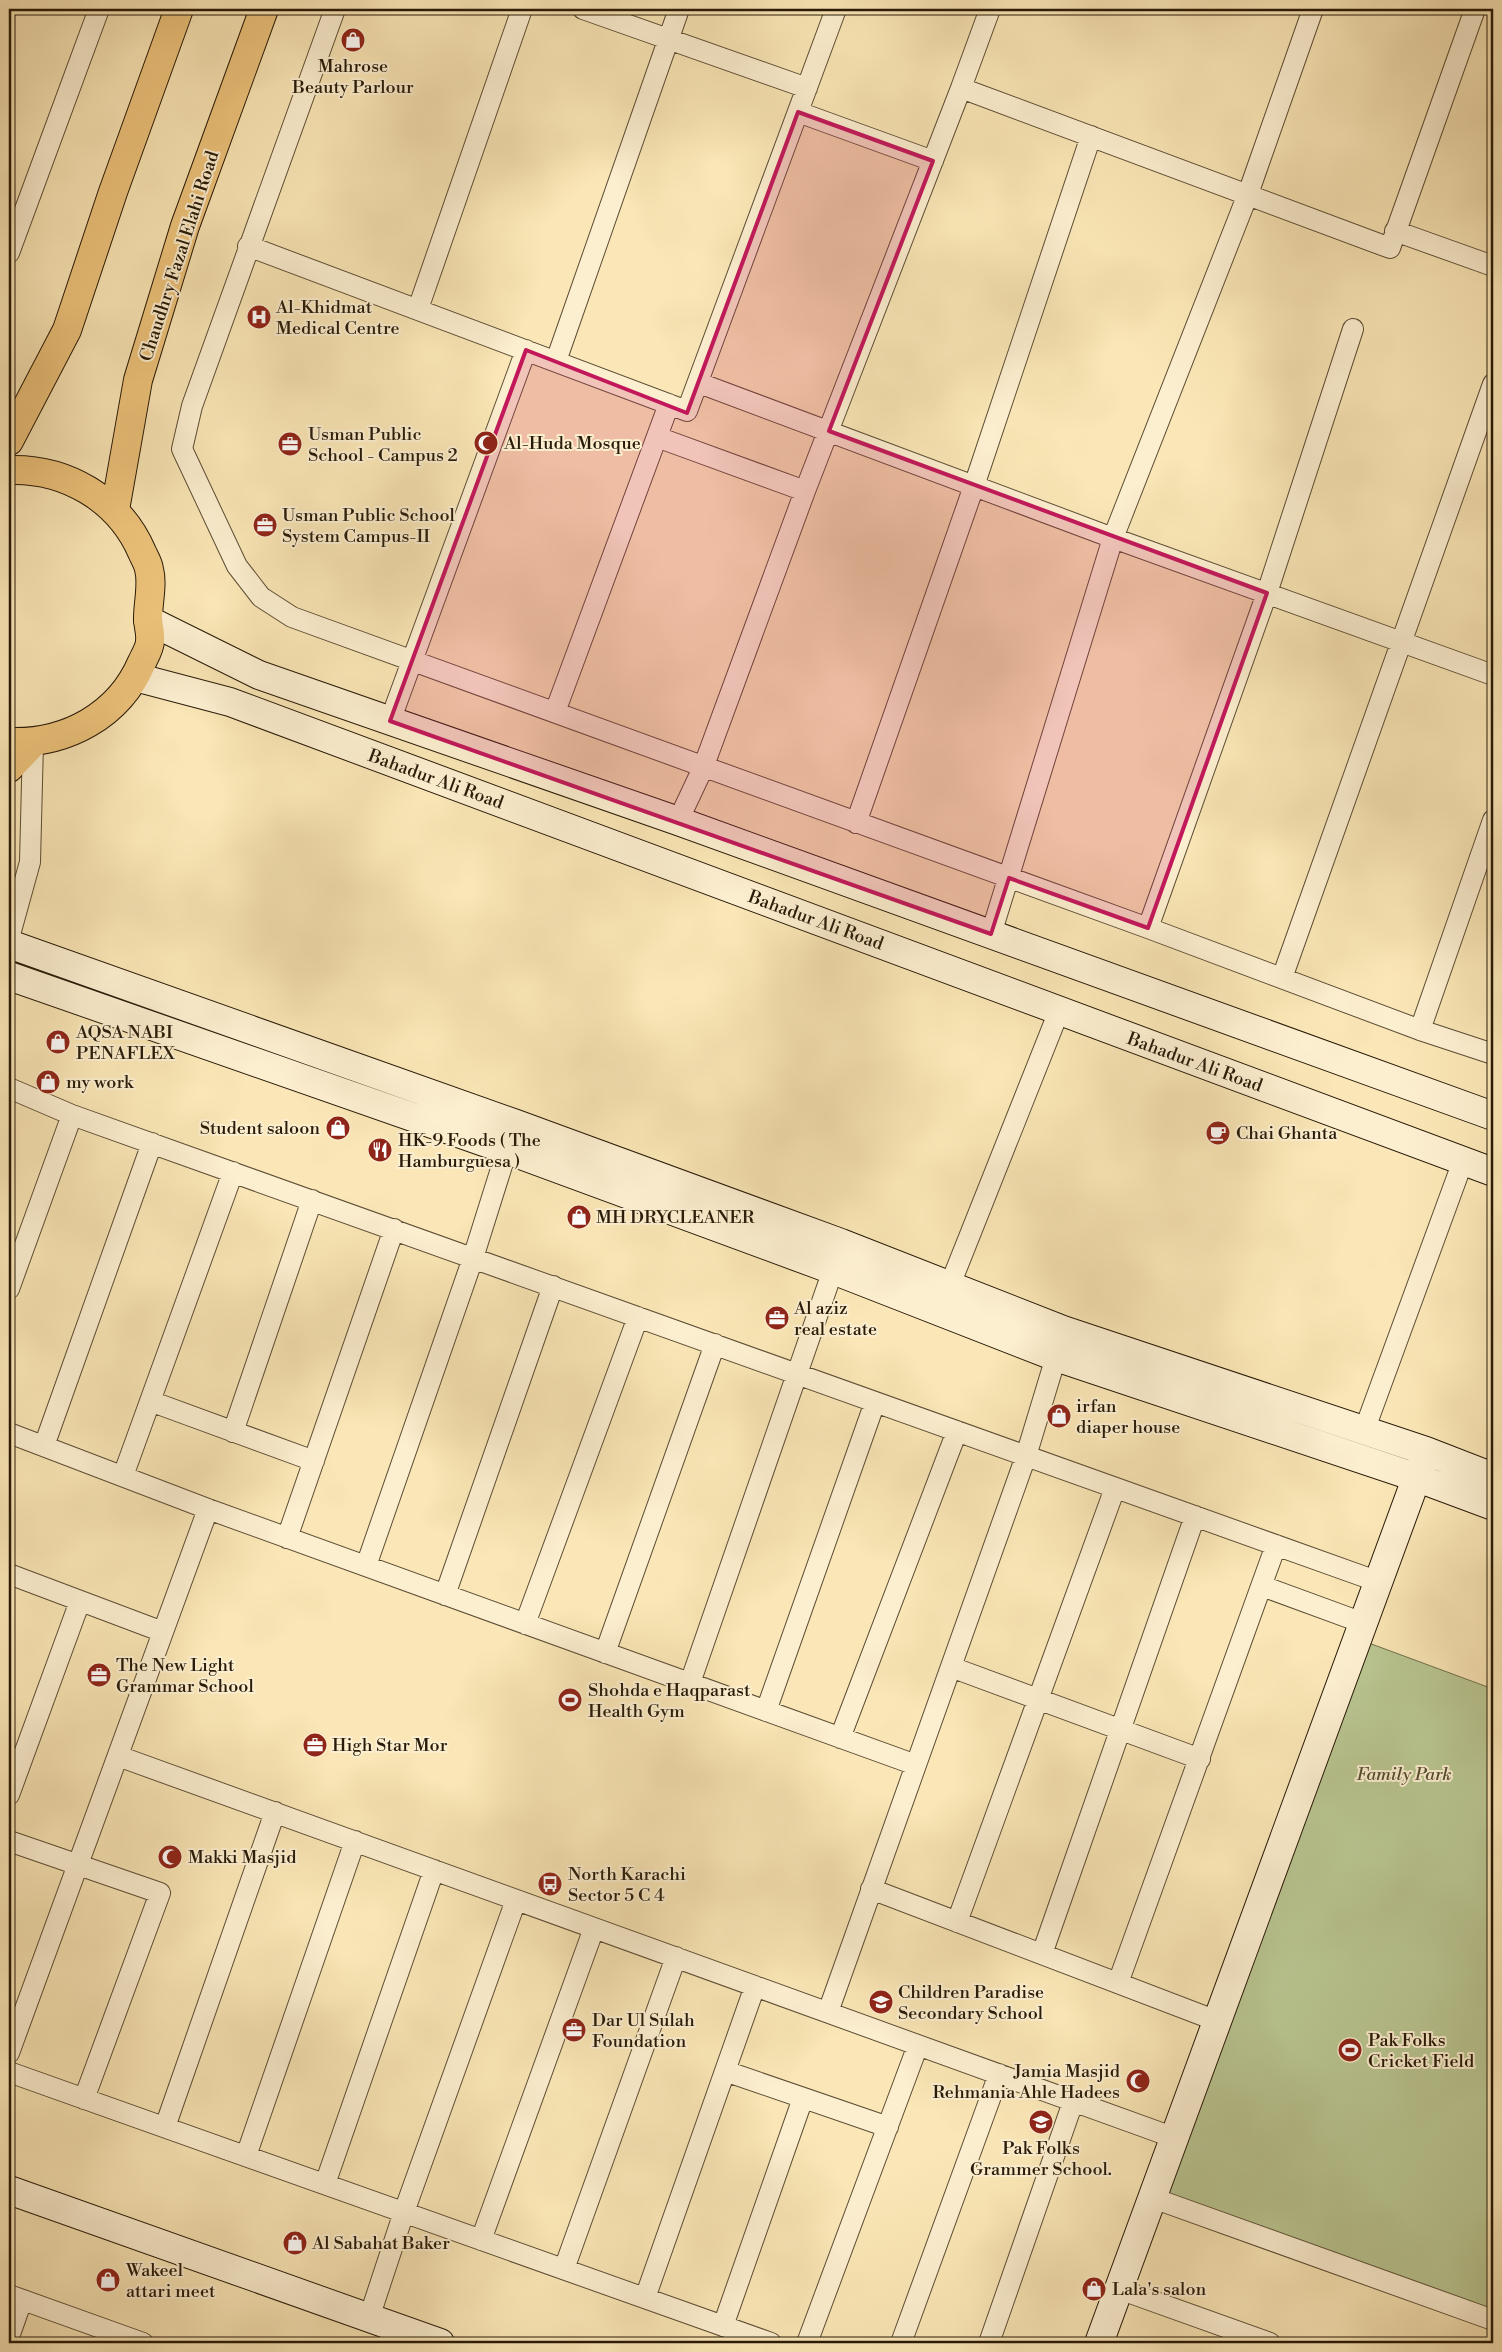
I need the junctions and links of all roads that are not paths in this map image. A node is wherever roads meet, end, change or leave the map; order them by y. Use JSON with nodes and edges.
{"nodes":[{"id":1,"x":99,"y":9,"type":"edge"},
{"id":2,"x":179,"y":9,"type":"edge"},
{"id":3,"x":264,"y":9,"type":"edge"},
{"id":4,"x":335,"y":9,"type":"edge"},
{"id":5,"x":522,"y":9,"type":"edge"},
{"id":6,"x":583,"y":9,"type":"edge"},
{"id":7,"x":679,"y":9,"type":"edge"},
{"id":8,"x":836,"y":9,"type":"edge"},
{"id":9,"x":990,"y":9,"type":"edge"},
{"id":10,"x":1313,"y":9,"type":"edge"},
{"id":11,"x":1475,"y":9,"type":"edge"},
{"id":12,"x":668,"y":39,"type":"junction"},
{"id":13,"x":807,"y":88,"type":"junction"},
{"id":14,"x":961,"y":88,"type":"junction"},
{"id":15,"x":798,"y":112,"type":"junction"},
{"id":16,"x":1091,"y":136,"type":"junction"},
{"id":17,"x":933,"y":161,"type":"junction"},
{"id":18,"x":1248,"y":194,"type":"junction"},
{"id":19,"x":1394,"y":231,"type":"junction"},
{"id":20,"x":248,"y":246,"type":"junction"},
{"id":21,"x":9,"y":253,"type":"edge"},
{"id":22,"x":1493,"y":266,"type":"edge"},
{"id":23,"x":418,"y":309,"type":"junction"},
{"id":24,"x":1353,"y":329,"type":"dead end"},
{"id":25,"x":526,"y":350,"type":"junction"},
{"id":26,"x":556,"y":361,"type":"junction"},
{"id":27,"x":699,"y":383,"type":"junction"},
{"id":28,"x":1493,"y":384,"type":"edge"},
{"id":29,"x":669,"y":404,"type":"junction"},
{"id":30,"x":829,"y":431,"type":"junction"},
{"id":31,"x":657,"y":437,"type":"junction"},
{"id":32,"x":9,"y":441,"type":"edge"},
{"id":33,"x":9,"y":470,"type":"edge"},
{"id":34,"x":974,"y":486,"type":"junction"},
{"id":35,"x":805,"y":491,"type":"junction"},
{"id":36,"x":115,"y":510,"type":"junction"},
{"id":37,"x":1113,"y":538,"type":"junction"},
{"id":38,"x":1267,"y":593,"type":"junction"},
{"id":39,"x":148,"y":620,"type":"junction"},
{"id":40,"x":1402,"y":642,"type":"junction"},
{"id":41,"x":413,"y":660,"type":"junction"},
{"id":42,"x":1493,"y":675,"type":"edge"},
{"id":43,"x":135,"y":677,"type":"junction"},
{"id":44,"x":555,"y":712,"type":"junction"},
{"id":45,"x":390,"y":721,"type":"junction"},
{"id":46,"x":21,"y":743,"type":"edge"},
{"id":47,"x":9,"y":768,"type":"edge"},
{"id":48,"x":703,"y":768,"type":"junction"},
{"id":49,"x":1493,"y":820,"type":"edge"},
{"id":50,"x":678,"y":821,"type":"junction"},
{"id":51,"x":856,"y":823,"type":"junction"},
{"id":52,"x":1009,"y":878,"type":"junction"},
{"id":53,"x":1148,"y":928,"type":"junction"},
{"id":54,"x":991,"y":934,"type":"junction"},
{"id":55,"x":9,"y":938,"type":"edge"},
{"id":56,"x":9,"y":944,"type":"edge"},
{"id":57,"x":9,"y":976,"type":"edge"},
{"id":58,"x":1282,"y":978,"type":"junction"},
{"id":59,"x":1059,"y":1011,"type":"junction"},
{"id":60,"x":1420,"y":1030,"type":"junction"},
{"id":61,"x":1493,"y":1054,"type":"edge"},
{"id":62,"x":9,"y":1088,"type":"edge"},
{"id":63,"x":72,"y":1114,"type":"junction"},
{"id":64,"x":1493,"y":1116,"type":"edge"},
{"id":65,"x":516,"y":1124,"type":"junction"},
{"id":66,"x":152,"y":1143,"type":"junction"},
{"id":67,"x":507,"y":1150,"type":"junction"},
{"id":68,"x":1463,"y":1161,"type":"junction"},
{"id":69,"x":233,"y":1172,"type":"junction"},
{"id":70,"x":1493,"y":1172,"type":"edge"},
{"id":71,"x":312,"y":1200,"type":"junction"},
{"id":72,"x":394,"y":1229,"type":"junction"},
{"id":73,"x":473,"y":1258,"type":"junction"},
{"id":74,"x":833,"y":1270,"type":"junction"},
{"id":75,"x":552,"y":1286,"type":"junction"},
{"id":76,"x":950,"y":1286,"type":"junction"},
{"id":77,"x":9,"y":1290,"type":"edge"},
{"id":78,"x":638,"y":1317,"type":"junction"},
{"id":79,"x":715,"y":1344,"type":"junction"},
{"id":80,"x":1056,"y":1356,"type":"junction"},
{"id":81,"x":795,"y":1373,"type":"junction"},
{"id":82,"x":150,"y":1401,"type":"junction"},
{"id":83,"x":876,"y":1402,"type":"junction"},
{"id":84,"x":957,"y":1431,"type":"junction"},
{"id":85,"x":1364,"y":1431,"type":"junction"},
{"id":86,"x":233,"y":1432,"type":"junction"},
{"id":87,"x":9,"y":1433,"type":"edge"},
{"id":88,"x":44,"y":1446,"type":"junction"},
{"id":89,"x":1426,"y":1452,"type":"junction"},
{"id":90,"x":1026,"y":1456,"type":"junction"},
{"id":91,"x":314,"y":1461,"type":"junction"},
{"id":92,"x":123,"y":1476,"type":"junction"},
{"id":93,"x":1415,"y":1477,"type":"junction"},
{"id":94,"x":1493,"y":1477,"type":"edge"},
{"id":95,"x":1115,"y":1488,"type":"junction"},
{"id":96,"x":1493,"y":1506,"type":"edge"},
{"id":97,"x":208,"y":1509,"type":"junction"},
{"id":98,"x":1195,"y":1516,"type":"junction"},
{"id":99,"x":287,"y":1538,"type":"junction"},
{"id":100,"x":1276,"y":1545,"type":"junction"},
{"id":101,"x":366,"y":1566,"type":"junction"},
{"id":102,"x":9,"y":1574,"type":"edge"},
{"id":103,"x":1379,"y":1582,"type":"junction"},
{"id":104,"x":1262,"y":1586,"type":"junction"},
{"id":105,"x":445,"y":1595,"type":"junction"},
{"id":106,"x":80,"y":1601,"type":"junction"},
{"id":107,"x":1363,"y":1623,"type":"junction"},
{"id":108,"x":526,"y":1624,"type":"junction"},
{"id":109,"x":163,"y":1632,"type":"junction"},
{"id":110,"x":605,"y":1653,"type":"junction"},
{"id":111,"x":951,"y":1667,"type":"junction"},
{"id":112,"x":690,"y":1683,"type":"junction"},
{"id":113,"x":1038,"y":1700,"type":"junction"},
{"id":114,"x":766,"y":1711,"type":"junction"},
{"id":115,"x":1120,"y":1729,"type":"junction"},
{"id":116,"x":840,"y":1738,"type":"junction"},
{"id":117,"x":118,"y":1756,"type":"junction"},
{"id":118,"x":1200,"y":1759,"type":"junction"},
{"id":119,"x":916,"y":1765,"type":"junction"},
{"id":120,"x":9,"y":1795,"type":"edge"},
{"id":121,"x":275,"y":1812,"type":"junction"},
{"id":122,"x":9,"y":1841,"type":"edge"},
{"id":123,"x":355,"y":1841,"type":"junction"},
{"id":124,"x":78,"y":1864,"type":"junction"},
{"id":125,"x":434,"y":1870,"type":"junction"},
{"id":126,"x":872,"y":1889,"type":"junction"},
{"id":127,"x":516,"y":1900,"type":"junction"},
{"id":128,"x":957,"y":1922,"type":"junction"},
{"id":129,"x":594,"y":1928,"type":"junction"},
{"id":130,"x":1042,"y":1954,"type":"junction"},
{"id":131,"x":676,"y":1958,"type":"junction"},
{"id":132,"x":1118,"y":1983,"type":"junction"},
{"id":133,"x":755,"y":1986,"type":"junction"},
{"id":134,"x":828,"y":2012,"type":"junction"},
{"id":135,"x":1217,"y":2021,"type":"junction"},
{"id":136,"x":918,"y":2045,"type":"junction"},
{"id":137,"x":9,"y":2053,"type":"edge"},
{"id":138,"x":725,"y":2071,"type":"junction"},
{"id":139,"x":9,"y":2072,"type":"edge"},
{"id":140,"x":999,"y":2074,"type":"junction"},
{"id":141,"x":803,"y":2098,"type":"junction"},
{"id":142,"x":84,"y":2099,"type":"junction"},
{"id":143,"x":1073,"y":2102,"type":"junction"},
{"id":144,"x":165,"y":2127,"type":"junction"},
{"id":145,"x":888,"y":2127,"type":"junction"},
{"id":146,"x":1174,"y":2138,"type":"junction"},
{"id":147,"x":246,"y":2156,"type":"junction"},
{"id":148,"x":324,"y":2184,"type":"junction"},
{"id":149,"x":9,"y":2190,"type":"edge"},
{"id":150,"x":1153,"y":2198,"type":"junction"},
{"id":151,"x":404,"y":2212,"type":"junction"},
{"id":152,"x":481,"y":2240,"type":"junction"},
{"id":153,"x":564,"y":2269,"type":"junction"},
{"id":154,"x":1119,"y":2289,"type":"junction"},
{"id":155,"x":15,"y":2298,"type":"edge"},
{"id":156,"x":645,"y":2298,"type":"junction"},
{"id":157,"x":369,"y":2318,"type":"junction"},
{"id":158,"x":1493,"y":2320,"type":"edge"},
{"id":159,"x":723,"y":2326,"type":"junction"},
{"id":160,"x":99,"y":2336,"type":"edge"},
{"id":161,"x":9,"y":2337,"type":"edge"},
{"id":162,"x":143,"y":2343,"type":"edge"},
{"id":163,"x":440,"y":2343,"type":"edge"},
{"id":164,"x":772,"y":2343,"type":"edge"},
{"id":165,"x":808,"y":2343,"type":"edge"},
{"id":166,"x":901,"y":2343,"type":"edge"},
{"id":167,"x":989,"y":2343,"type":"edge"},
{"id":168,"x":1100,"y":2343,"type":"edge"},
{"id":169,"x":1270,"y":2343,"type":"edge"}],
"edges":[{"from":1,"to":21,"type":"street"},
{"from":2,"to":32,"type":"main road"},
{"from":3,"to":36,"type":"main road","name":"Chaudhry Fazal Elahi Road"},
{"from":4,"to":20,"type":"street"},
{"from":5,"to":23,"type":"street"},
{"from":6,"to":12,"type":"street"},
{"from":7,"to":12,"type":"street"},
{"from":8,"to":13,"type":"street"},
{"from":9,"to":14,"type":"street"},
{"from":10,"to":18,"type":"street"},
{"from":11,"to":19,"type":"street"},
{"from":12,"to":13,"type":"street"},
{"from":12,"to":26,"type":"street"},
{"from":13,"to":15,"type":"street"},
{"from":14,"to":16,"type":"street"},
{"from":14,"to":17,"type":"street"},
{"from":15,"to":17,"type":"street"},
{"from":15,"to":27,"type":"street"},
{"from":16,"to":18,"type":"street"},
{"from":16,"to":34,"type":"street"},
{"from":17,"to":30,"type":"street"},
{"from":18,"to":19,"type":"street"},
{"from":18,"to":37,"type":"street"},
{"from":19,"to":22,"type":"street"},
{"from":20,"to":23,"type":"street"},
{"from":20,"to":41,"type":"street"},
{"from":23,"to":25,"type":"street"},
{"from":24,"to":38,"type":"street"},
{"from":25,"to":26,"type":"street"},
{"from":25,"to":41,"type":"street"},
{"from":26,"to":29,"type":"street"},
{"from":27,"to":29,"type":"street"},
{"from":27,"to":30,"type":"street"},
{"from":28,"to":40,"type":"street"},
{"from":29,"to":31,"type":"street"},
{"from":30,"to":34,"type":"street"},
{"from":30,"to":35,"type":"street"},
{"from":31,"to":35,"type":"street"},
{"from":31,"to":44,"type":"street"},
{"from":33,"to":36,"type":"main road"},
{"from":34,"to":37,"type":"street"},
{"from":34,"to":51,"type":"street"},
{"from":35,"to":48,"type":"street"},
{"from":36,"to":39,"type":"main road"},
{"from":37,"to":38,"type":"street"},
{"from":37,"to":52,"type":"street"},
{"from":38,"to":40,"type":"street"},
{"from":38,"to":53,"type":"street"},
{"from":39,"to":43,"type":"main road"},
{"from":39,"to":45,"type":"street"},
{"from":40,"to":42,"type":"street"},
{"from":40,"to":58,"type":"street"},
{"from":41,"to":44,"type":"street"},
{"from":41,"to":45,"type":"street"},
{"from":43,"to":46,"type":"main road"},
{"from":43,"to":59,"type":"street","name":"Bahadur Ali Road"},
{"from":44,"to":48,"type":"street"},
{"from":45,"to":50,"type":"street"},
{"from":46,"to":47,"type":"main road"},
{"from":46,"to":55,"type":"street"},
{"from":48,"to":50,"type":"street"},
{"from":48,"to":51,"type":"street"},
{"from":49,"to":60,"type":"street"},
{"from":50,"to":54,"type":"street"},
{"from":51,"to":52,"type":"street"},
{"from":52,"to":53,"type":"street"},
{"from":52,"to":54,"type":"street"},
{"from":53,"to":58,"type":"street"},
{"from":54,"to":64,"type":"street"},
{"from":56,"to":65,"type":"street"},
{"from":57,"to":67,"type":"street"},
{"from":58,"to":60,"type":"street"},
{"from":59,"to":68,"type":"street","name":"Bahadur Ali Road"},
{"from":59,"to":76,"type":"street"},
{"from":60,"to":61,"type":"street"},
{"from":62,"to":63,"type":"street"},
{"from":63,"to":66,"type":"street"},
{"from":63,"to":77,"type":"street"},
{"from":65,"to":67,"type":"street"},
{"from":65,"to":76,"type":"street"},
{"from":66,"to":69,"type":"street"},
{"from":66,"to":88,"type":"street"},
{"from":67,"to":73,"type":"street"},
{"from":67,"to":74,"type":"street"},
{"from":68,"to":70,"type":"street","name":"Bahadur Ali Road"},
{"from":68,"to":85,"type":"street"},
{"from":69,"to":71,"type":"street"},
{"from":69,"to":82,"type":"street"},
{"from":71,"to":72,"type":"street"},
{"from":71,"to":86,"type":"street"},
{"from":72,"to":73,"type":"street"},
{"from":72,"to":91,"type":"street"},
{"from":73,"to":75,"type":"street"},
{"from":73,"to":101,"type":"street"},
{"from":74,"to":80,"type":"street"},
{"from":74,"to":81,"type":"street"},
{"from":75,"to":78,"type":"street"},
{"from":75,"to":105,"type":"street"},
{"from":76,"to":85,"type":"street"},
{"from":78,"to":79,"type":"street"},
{"from":78,"to":108,"type":"street"},
{"from":79,"to":81,"type":"street"},
{"from":79,"to":110,"type":"street"},
{"from":80,"to":90,"type":"street"},
{"from":80,"to":93,"type":"street"},
{"from":81,"to":83,"type":"street"},
{"from":81,"to":112,"type":"street"},
{"from":82,"to":86,"type":"street"},
{"from":82,"to":92,"type":"street"},
{"from":83,"to":84,"type":"street"},
{"from":83,"to":114,"type":"street"},
{"from":84,"to":90,"type":"street"},
{"from":84,"to":116,"type":"street"},
{"from":85,"to":89,"type":"street"},
{"from":86,"to":91,"type":"street"},
{"from":87,"to":88,"type":"street"},
{"from":88,"to":92,"type":"street"},
{"from":89,"to":93,"type":"street"},
{"from":89,"to":94,"type":"street"},
{"from":90,"to":95,"type":"street"},
{"from":90,"to":111,"type":"street"},
{"from":91,"to":99,"type":"street"},
{"from":92,"to":97,"type":"street"},
{"from":93,"to":96,"type":"street"},
{"from":93,"to":103,"type":"street"},
{"from":95,"to":98,"type":"street"},
{"from":95,"to":113,"type":"street"},
{"from":97,"to":99,"type":"street"},
{"from":97,"to":109,"type":"street"},
{"from":98,"to":100,"type":"street"},
{"from":98,"to":115,"type":"street"},
{"from":99,"to":101,"type":"street"},
{"from":100,"to":103,"type":"street"},
{"from":100,"to":104,"type":"street"},
{"from":101,"to":105,"type":"street"},
{"from":102,"to":106,"type":"street"},
{"from":103,"to":107,"type":"street"},
{"from":104,"to":107,"type":"street"},
{"from":104,"to":118,"type":"street"},
{"from":105,"to":108,"type":"street"},
{"from":106,"to":109,"type":"street"},
{"from":106,"to":120,"type":"street"},
{"from":107,"to":135,"type":"street"},
{"from":108,"to":110,"type":"street"},
{"from":109,"to":117,"type":"street"},
{"from":110,"to":112,"type":"street"},
{"from":111,"to":113,"type":"street"},
{"from":111,"to":119,"type":"street"},
{"from":112,"to":114,"type":"street"},
{"from":113,"to":115,"type":"street"},
{"from":113,"to":128,"type":"street"},
{"from":114,"to":116,"type":"street"},
{"from":115,"to":118,"type":"street"},
{"from":115,"to":130,"type":"street"},
{"from":116,"to":119,"type":"street"},
{"from":117,"to":121,"type":"street"},
{"from":117,"to":124,"type":"street"},
{"from":118,"to":132,"type":"street"},
{"from":119,"to":126,"type":"street"},
{"from":121,"to":123,"type":"street"},
{"from":121,"to":144,"type":"street"},
{"from":122,"to":124,"type":"street"},
{"from":123,"to":125,"type":"street"},
{"from":123,"to":147,"type":"street"},
{"from":124,"to":137,"type":"street"},
{"from":124,"to":142,"type":"street"},
{"from":125,"to":127,"type":"street"},
{"from":125,"to":148,"type":"street"},
{"from":126,"to":128,"type":"street"},
{"from":126,"to":134,"type":"street"},
{"from":127,"to":129,"type":"street"},
{"from":127,"to":151,"type":"street"},
{"from":128,"to":130,"type":"street"},
{"from":129,"to":131,"type":"street"},
{"from":129,"to":152,"type":"street"},
{"from":130,"to":132,"type":"street"},
{"from":131,"to":133,"type":"street"},
{"from":131,"to":153,"type":"street"},
{"from":132,"to":135,"type":"street"},
{"from":133,"to":134,"type":"street"},
{"from":133,"to":138,"type":"street"},
{"from":134,"to":136,"type":"street"},
{"from":135,"to":146,"type":"street"},
{"from":136,"to":140,"type":"street"},
{"from":136,"to":145,"type":"street"},
{"from":138,"to":141,"type":"street"},
{"from":138,"to":156,"type":"street"},
{"from":139,"to":142,"type":"street"},
{"from":140,"to":143,"type":"street"},
{"from":140,"to":166,"type":"street"},
{"from":141,"to":145,"type":"street"},
{"from":141,"to":159,"type":"street"},
{"from":142,"to":144,"type":"street"},
{"from":143,"to":146,"type":"street"},
{"from":143,"to":167,"type":"street"},
{"from":144,"to":147,"type":"street"},
{"from":145,"to":165,"type":"street"},
{"from":146,"to":150,"type":"street"},
{"from":147,"to":148,"type":"street"},
{"from":148,"to":151,"type":"street"},
{"from":149,"to":157,"type":"street"},
{"from":150,"to":154,"type":"street"},
{"from":150,"to":158,"type":"street"},
{"from":151,"to":152,"type":"street"},
{"from":151,"to":157,"type":"street"},
{"from":152,"to":153,"type":"street"},
{"from":153,"to":156,"type":"street"},
{"from":154,"to":168,"type":"street"},
{"from":154,"to":169,"type":"street"},
{"from":155,"to":160,"type":"street"},
{"from":155,"to":161,"type":"street"},
{"from":156,"to":159,"type":"street"},
{"from":157,"to":163,"type":"street"},
{"from":159,"to":164,"type":"street"},
{"from":160,"to":162,"type":"street"}]}
